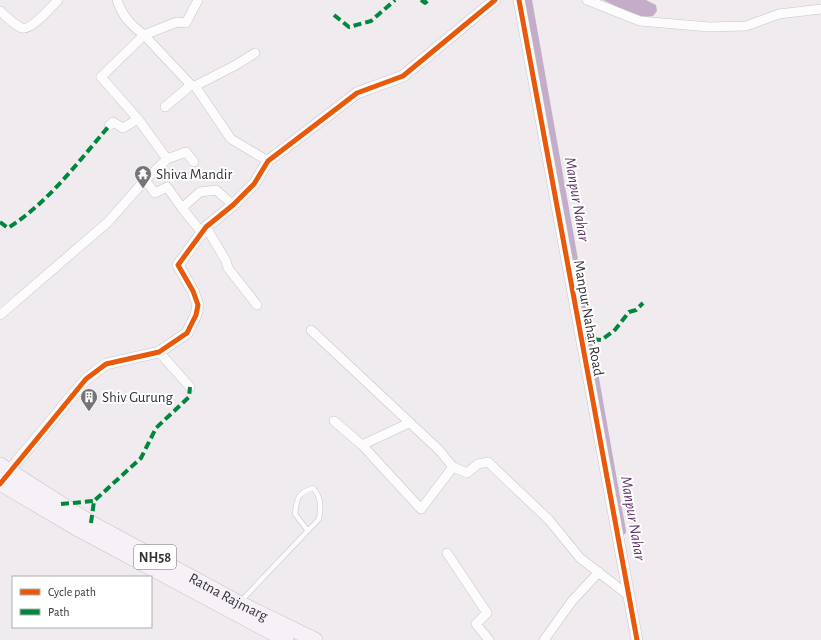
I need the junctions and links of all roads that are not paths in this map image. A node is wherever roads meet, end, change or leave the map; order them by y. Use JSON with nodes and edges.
{"nodes":[{"id":1,"x":58,"y":0,"type":"edge"},
{"id":2,"x":117,"y":0,"type":"edge"},
{"id":3,"x":198,"y":0,"type":"edge"},
{"id":4,"x":495,"y":0,"type":"edge"},
{"id":5,"x":519,"y":0,"type":"edge"},
{"id":6,"x":587,"y":0,"type":"edge"},
{"id":7,"x":821,"y":9,"type":"edge"},
{"id":8,"x":0,"y":11,"type":"edge"},
{"id":9,"x":144,"y":35,"type":"junction"},
{"id":10,"x":255,"y":53,"type":"dead end"},
{"id":11,"x":193,"y":85,"type":"junction"},
{"id":12,"x":166,"y":108,"type":"dead end"},
{"id":13,"x":138,"y":119,"type":"junction"},
{"id":14,"x":109,"y":126,"type":"dead end"},
{"id":15,"x":167,"y":159,"type":"junction"},
{"id":16,"x":268,"y":161,"type":"junction"},
{"id":17,"x":194,"y":162,"type":"dead end"},
{"id":18,"x":145,"y":180,"type":"junction"},
{"id":19,"x":233,"y":205,"type":"junction"},
{"id":20,"x":182,"y":208,"type":"junction"},
{"id":21,"x":204,"y":230,"type":"junction"},
{"id":22,"x":257,"y":305,"type":"dead end"},
{"id":23,"x":0,"y":315,"type":"edge"},
{"id":24,"x":311,"y":330,"type":"dead end"},
{"id":25,"x":159,"y":352,"type":"junction"},
{"id":26,"x":190,"y":386,"type":"dead end"},
{"id":27,"x":334,"y":421,"type":"dead end"},
{"id":28,"x":409,"y":423,"type":"junction"},
{"id":29,"x":362,"y":445,"type":"junction"},
{"id":30,"x":453,"y":467,"type":"junction"},
{"id":31,"x":2,"y":477,"type":"edge"},
{"id":32,"x":308,"y":531,"type":"junction"},
{"id":33,"x":447,"y":553,"type":"dead end"},
{"id":34,"x":599,"y":572,"type":"junction"},
{"id":35,"x":628,"y":595,"type":"junction"},
{"id":36,"x":239,"y":603,"type":"junction"},
{"id":37,"x":286,"y":640,"type":"edge"},
{"id":38,"x":315,"y":640,"type":"edge"},
{"id":39,"x":489,"y":640,"type":"edge"},
{"id":40,"x":544,"y":640,"type":"edge"},
{"id":41,"x":637,"y":640,"type":"edge"}],
"edges":[{"from":1,"to":8,"type":"street"},
{"from":2,"to":9,"type":"street"},
{"from":3,"to":9,"type":"street"},
{"from":4,"to":16,"type":"street"},
{"from":5,"to":35,"type":"street","name":"Manpur Nahar Road"},
{"from":6,"to":7,"type":"street"},
{"from":9,"to":11,"type":"street"},
{"from":9,"to":13,"type":"street"},
{"from":10,"to":11,"type":"street"},
{"from":11,"to":12,"type":"street"},
{"from":11,"to":16,"type":"street"},
{"from":13,"to":14,"type":"street"},
{"from":13,"to":15,"type":"street"},
{"from":15,"to":17,"type":"street"},
{"from":15,"to":18,"type":"street"},
{"from":16,"to":19,"type":"street"},
{"from":18,"to":20,"type":"street"},
{"from":18,"to":23,"type":"street"},
{"from":19,"to":20,"type":"street"},
{"from":19,"to":21,"type":"street"},
{"from":20,"to":21,"type":"street"},
{"from":21,"to":22,"type":"street"},
{"from":21,"to":25,"type":"street"},
{"from":24,"to":28,"type":"street"},
{"from":25,"to":26,"type":"street"},
{"from":25,"to":31,"type":"street"},
{"from":27,"to":29,"type":"street"},
{"from":28,"to":29,"type":"street"},
{"from":28,"to":30,"type":"street"},
{"from":29,"to":30,"type":"street"},
{"from":30,"to":34,"type":"street"},
{"from":31,"to":36,"type":"highway","name":"Ratna Rajmarg","number":"NH58"},
{"from":31,"to":37,"type":"highway","name":"Ratna Rajmarg","number":"NH58"},
{"from":32,"to":32,"type":"lane"},
{"from":32,"to":36,"type":"lane"},
{"from":33,"to":39,"type":"street"},
{"from":34,"to":35,"type":"street"},
{"from":34,"to":40,"type":"street"},
{"from":35,"to":41,"type":"street","name":"Manpur Nahar Road"},
{"from":36,"to":38,"type":"highway","name":"Ratna Rajmarg","number":"NH58"}]}
